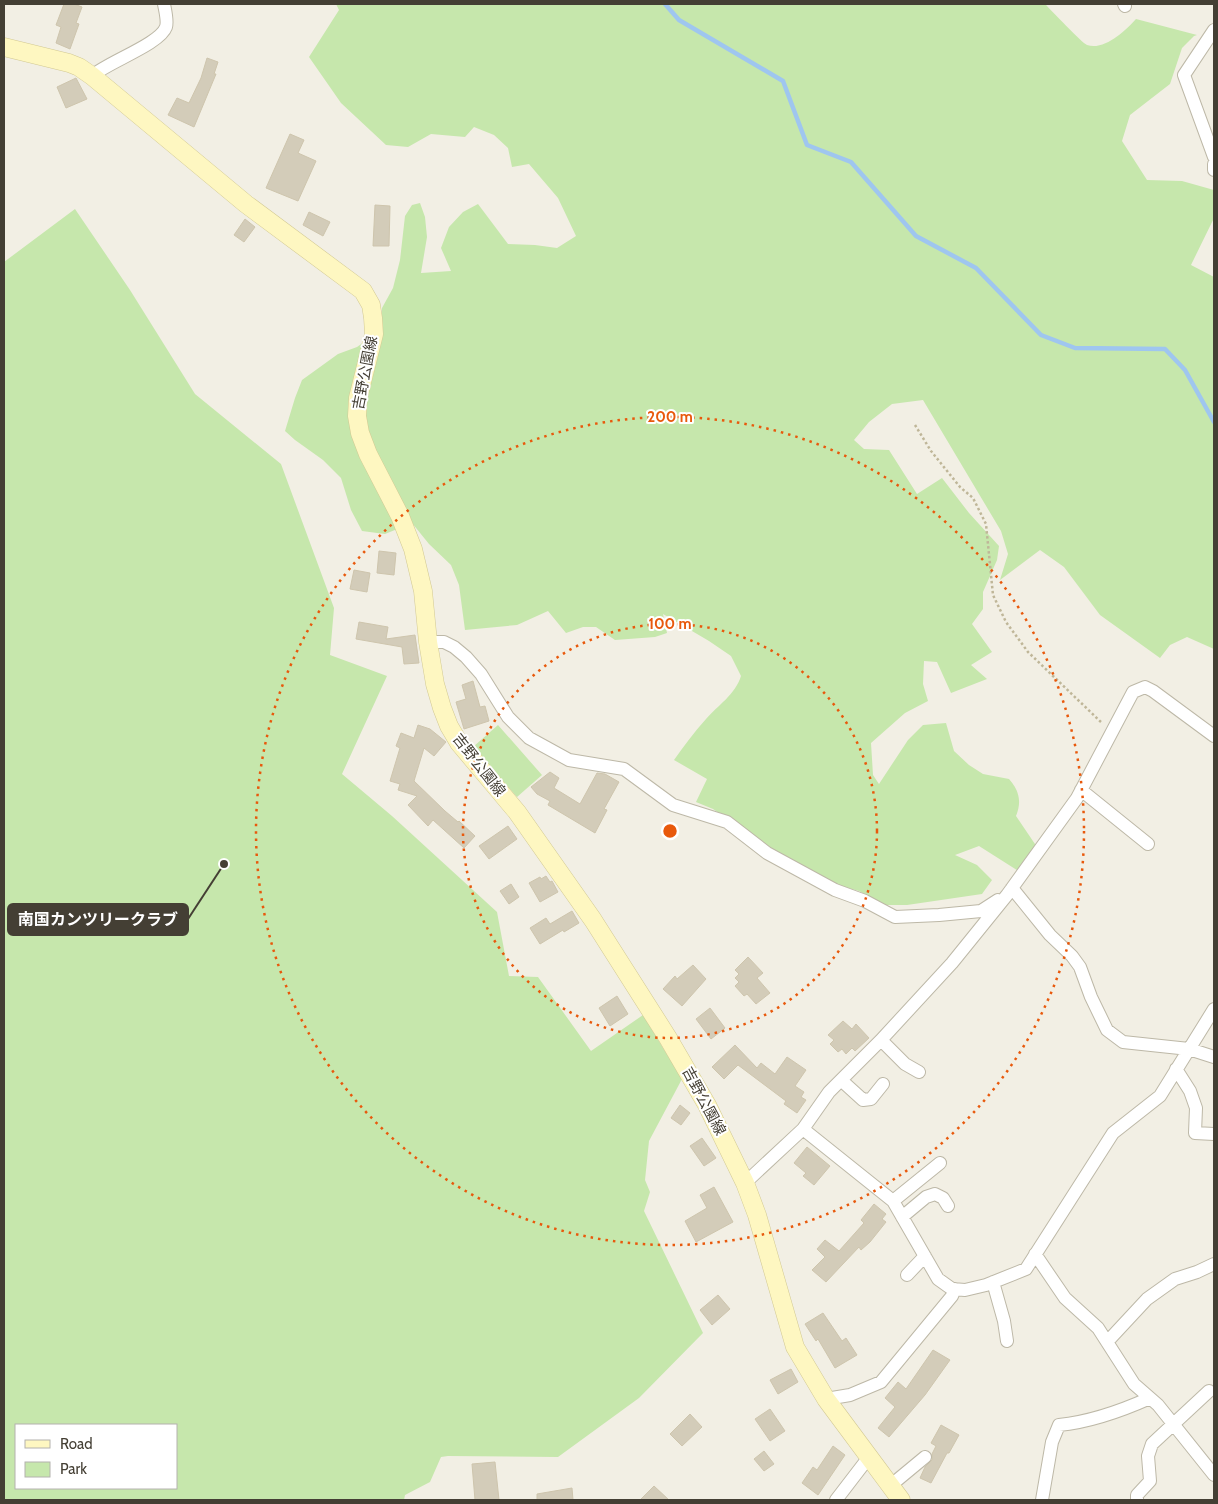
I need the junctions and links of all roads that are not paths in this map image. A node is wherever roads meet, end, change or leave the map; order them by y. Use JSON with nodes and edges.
{"nodes":[{"id":1,"x":164,"y":4,"type":"edge"},
{"id":2,"x":1214,"y":30,"type":"edge"},
{"id":3,"x":4,"y":47,"type":"edge"},
{"id":4,"x":92,"y":76,"type":"junction"},
{"id":5,"x":1214,"y":157,"type":"edge"},
{"id":6,"x":1214,"y":164,"type":"edge"},
{"id":7,"x":1214,"y":170,"type":"edge"},
{"id":8,"x":428,"y":642,"type":"junction"},
{"id":9,"x":1214,"y":736,"type":"edge"},
{"id":10,"x":1081,"y":790,"type":"junction"},
{"id":11,"x":1148,"y":844,"type":"dead end"},
{"id":12,"x":1009,"y":892,"type":"junction"},
{"id":13,"x":1214,"y":1009,"type":"edge"},
{"id":14,"x":881,"y":1040,"type":"junction"},
{"id":15,"x":1188,"y":1049,"type":"junction"},
{"id":16,"x":1214,"y":1057,"type":"edge"},
{"id":17,"x":1176,"y":1069,"type":"junction"},
{"id":18,"x":919,"y":1072,"type":"dead end"},
{"id":19,"x":841,"y":1080,"type":"junction"},
{"id":20,"x":883,"y":1084,"type":"dead end"},
{"id":21,"x":803,"y":1129,"type":"junction"},
{"id":22,"x":1214,"y":1134,"type":"edge"},
{"id":23,"x":940,"y":1163,"type":"dead end"},
{"id":24,"x":746,"y":1183,"type":"junction"},
{"id":25,"x":893,"y":1201,"type":"junction"},
{"id":26,"x":948,"y":1206,"type":"dead end"},
{"id":27,"x":902,"y":1217,"type":"junction"},
{"id":28,"x":1035,"y":1254,"type":"junction"},
{"id":29,"x":925,"y":1256,"type":"junction"},
{"id":30,"x":1214,"y":1264,"type":"edge"},
{"id":31,"x":907,"y":1276,"type":"dead end"},
{"id":32,"x":993,"y":1282,"type":"junction"},
{"id":33,"x":955,"y":1289,"type":"junction"},
{"id":34,"x":1007,"y":1340,"type":"dead end"},
{"id":35,"x":1107,"y":1342,"type":"junction"},
{"id":36,"x":1209,"y":1391,"type":"dead end"},
{"id":37,"x":1150,"y":1398,"type":"junction"},
{"id":38,"x":826,"y":1399,"type":"junction"},
{"id":39,"x":1173,"y":1424,"type":"junction"},
{"id":40,"x":869,"y":1457,"type":"junction"},
{"id":41,"x":925,"y":1457,"type":"dead end"},
{"id":42,"x":1214,"y":1475,"type":"edge"},
{"id":43,"x":896,"y":1493,"type":"edge"},
{"id":44,"x":836,"y":1500,"type":"edge"},
{"id":45,"x":1042,"y":1500,"type":"edge"},
{"id":46,"x":1136,"y":1500,"type":"edge"}],
"edges":[{"from":1,"to":4,"type":"street"},
{"from":2,"to":5,"type":"street"},
{"from":3,"to":4,"type":"main road","name":"吉野公園線"},
{"from":4,"to":8,"type":"main road","name":"吉野公園線"},
{"from":6,"to":7,"type":"street"},
{"from":8,"to":12,"type":"street"},
{"from":8,"to":24,"type":"main road","name":"吉野公園線"},
{"from":9,"to":10,"type":"street"},
{"from":10,"to":11,"type":"street"},
{"from":10,"to":12,"type":"street"},
{"from":12,"to":14,"type":"street"},
{"from":12,"to":15,"type":"street"},
{"from":13,"to":15,"type":"street"},
{"from":14,"to":18,"type":"street"},
{"from":14,"to":19,"type":"street"},
{"from":15,"to":16,"type":"street"},
{"from":15,"to":17,"type":"street"},
{"from":17,"to":22,"type":"street"},
{"from":17,"to":28,"type":"street"},
{"from":19,"to":20,"type":"street"},
{"from":19,"to":21,"type":"street"},
{"from":21,"to":24,"type":"street"},
{"from":21,"to":25,"type":"street"},
{"from":23,"to":25,"type":"street"},
{"from":24,"to":38,"type":"main road","name":"吉野公園線"},
{"from":25,"to":27,"type":"street"},
{"from":26,"to":27,"type":"street"},
{"from":27,"to":29,"type":"street"},
{"from":28,"to":32,"type":"street"},
{"from":28,"to":35,"type":"street"},
{"from":29,"to":31,"type":"street"},
{"from":29,"to":33,"type":"street"},
{"from":30,"to":35,"type":"street"},
{"from":32,"to":33,"type":"street"},
{"from":32,"to":34,"type":"street"},
{"from":33,"to":38,"type":"street"},
{"from":35,"to":37,"type":"street"},
{"from":36,"to":39,"type":"street"},
{"from":37,"to":39,"type":"street"},
{"from":37,"to":45,"type":"street"},
{"from":38,"to":40,"type":"main road","name":"吉野公園線"},
{"from":39,"to":42,"type":"street"},
{"from":39,"to":46,"type":"street"},
{"from":40,"to":43,"type":"main road","name":"吉野公園線"},
{"from":40,"to":44,"type":"street"},
{"from":41,"to":43,"type":"street"}]}
